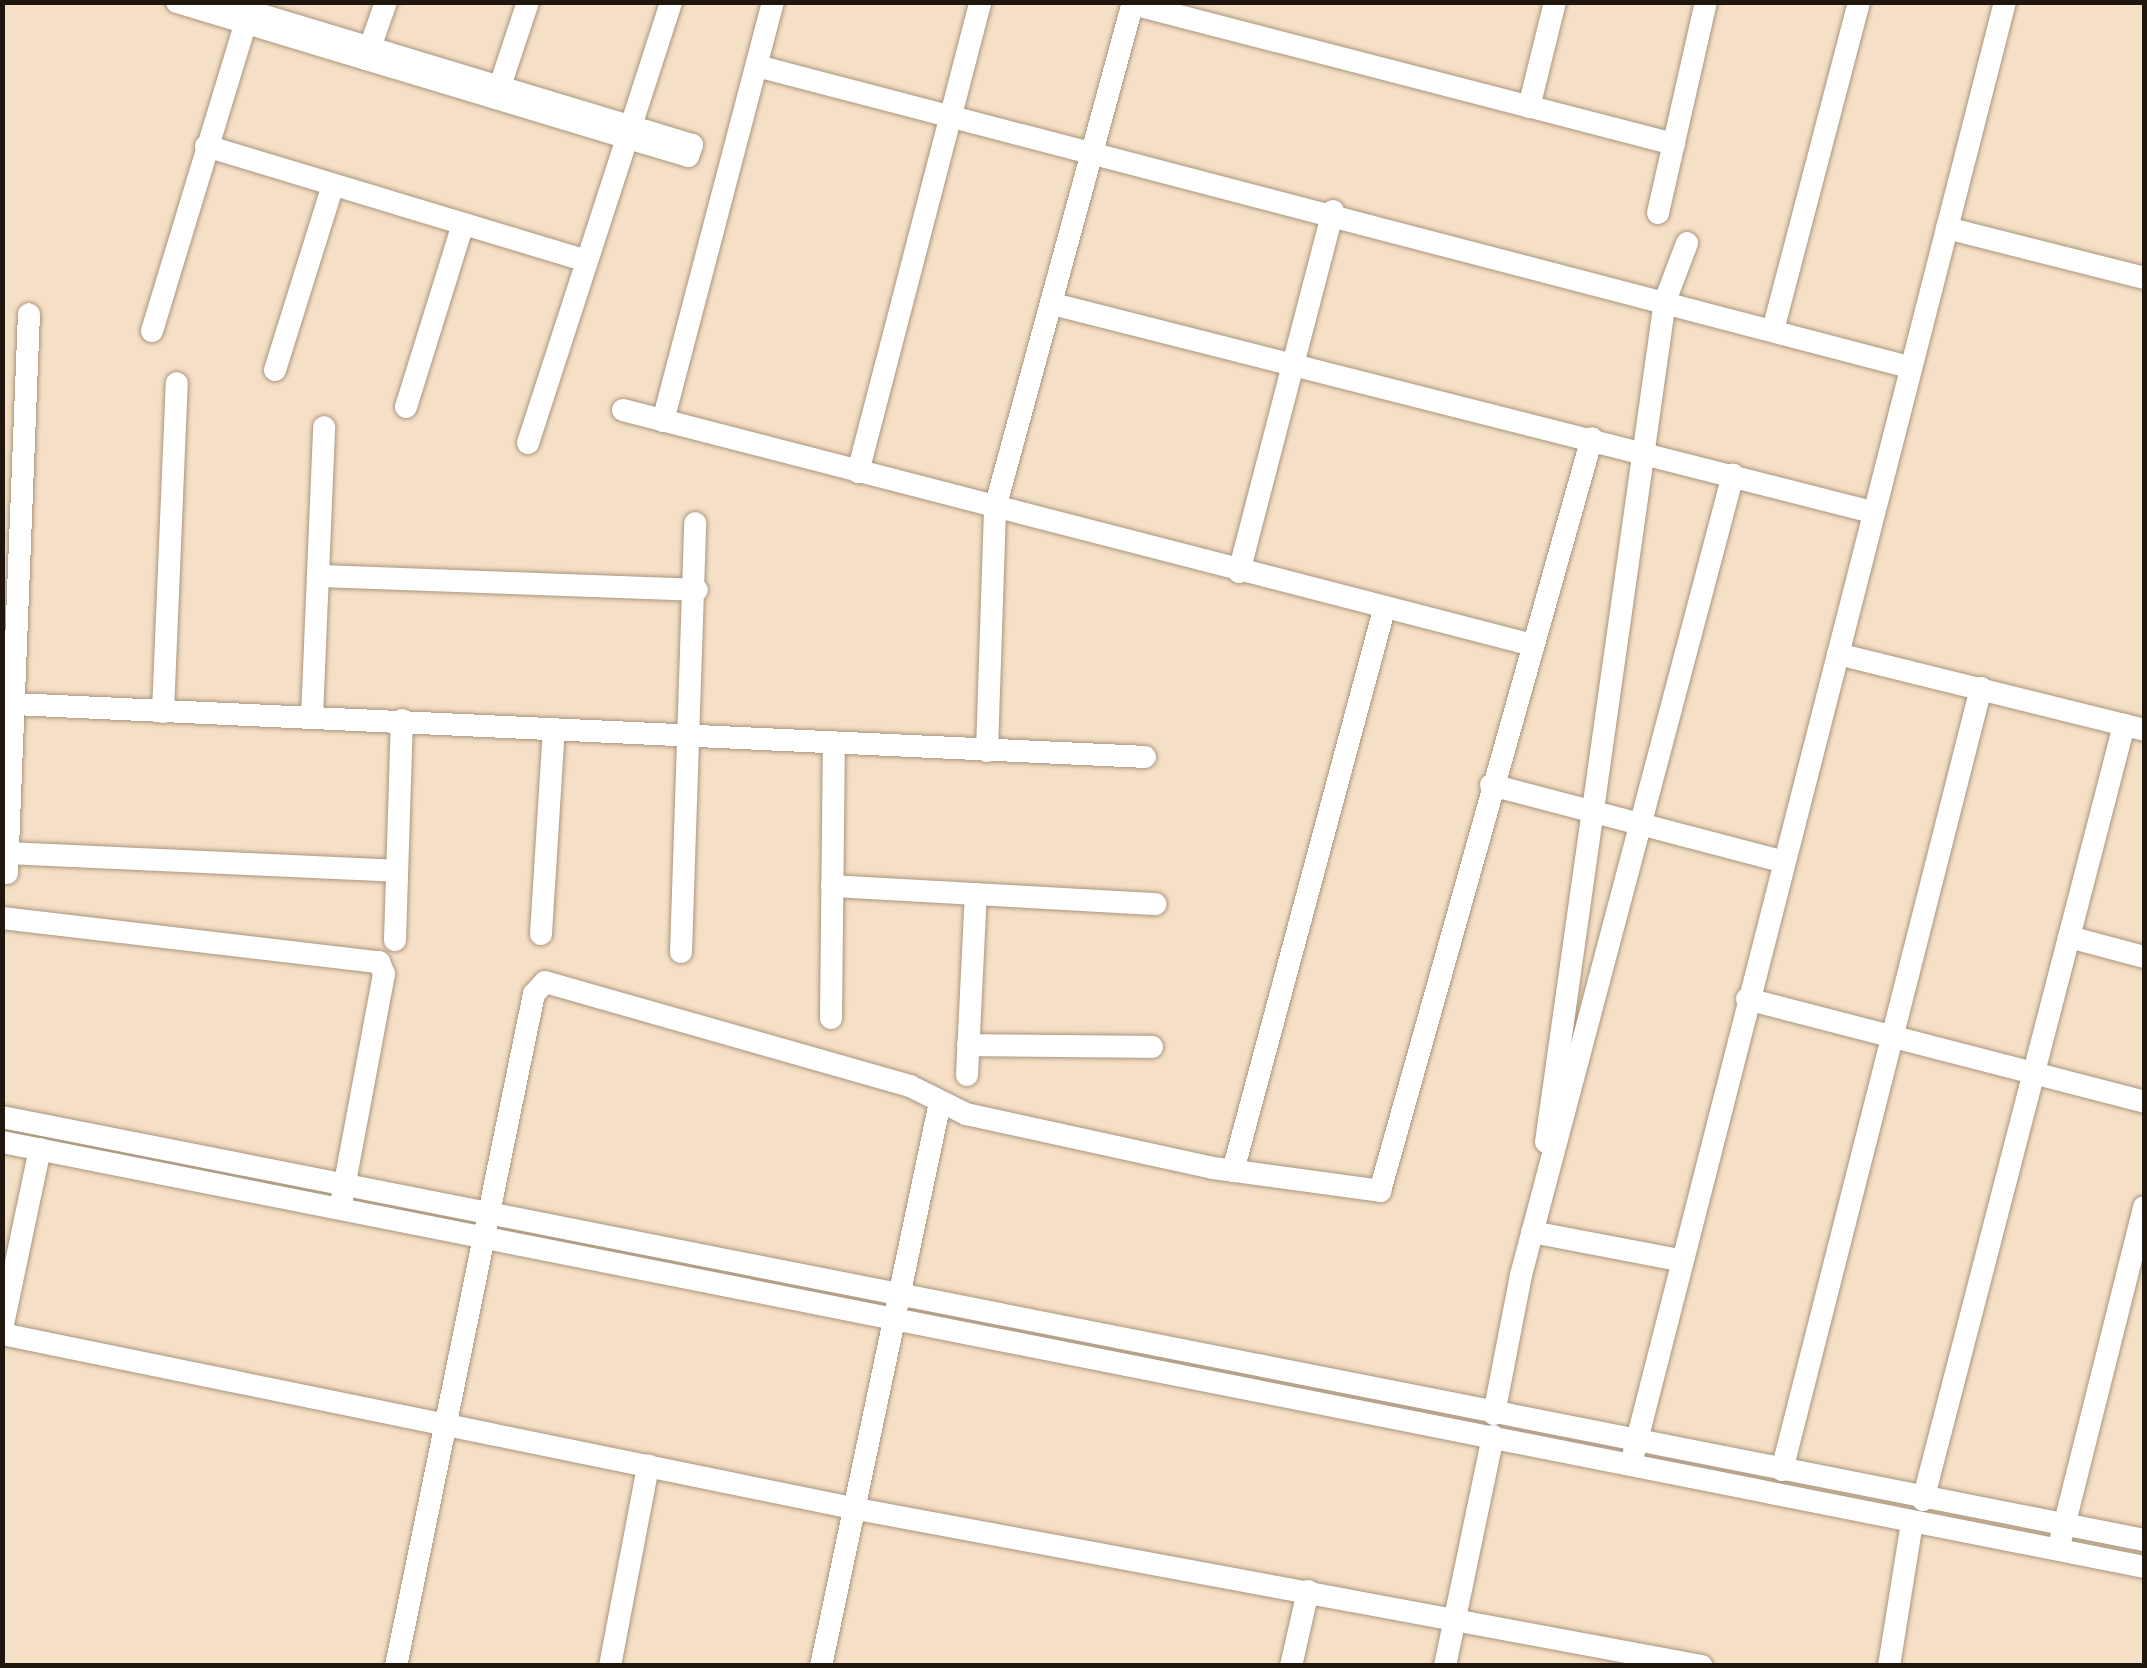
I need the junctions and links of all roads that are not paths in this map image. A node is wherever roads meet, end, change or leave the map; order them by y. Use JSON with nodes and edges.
{"nodes":[{"id":1,"x":177,"y":2,"type":"edge"},
{"id":2,"x":218,"y":2,"type":"edge"},
{"id":3,"x":386,"y":2,"type":"edge"},
{"id":4,"x":528,"y":2,"type":"edge"},
{"id":5,"x":671,"y":2,"type":"edge"},
{"id":6,"x":773,"y":2,"type":"edge"},
{"id":7,"x":980,"y":2,"type":"edge"},
{"id":8,"x":1555,"y":2,"type":"edge"},
{"id":9,"x":1706,"y":2,"type":"edge"},
{"id":10,"x":1859,"y":2,"type":"edge"},
{"id":11,"x":2005,"y":2,"type":"edge"},
{"id":12,"x":1133,"y":3,"type":"edge"},
{"id":13,"x":249,"y":12,"type":"edge"},
{"id":14,"x":368,"y":54,"type":"junction"},
{"id":15,"x":756,"y":66,"type":"junction"},
{"id":16,"x":498,"y":93,"type":"junction"},
{"id":17,"x":1529,"y":107,"type":"junction"},
{"id":18,"x":949,"y":114,"type":"junction"},
{"id":19,"x":627,"y":132,"type":"junction"},
{"id":20,"x":1674,"y":144,"type":"junction"},
{"id":21,"x":206,"y":146,"type":"junction"},
{"id":22,"x":1095,"y":152,"type":"junction"},
{"id":23,"x":333,"y":184,"type":"junction"},
{"id":24,"x":1333,"y":211,"type":"junction"},
{"id":25,"x":1658,"y":213,"type":"dead end"},
{"id":26,"x":463,"y":224,"type":"junction"},
{"id":27,"x":1948,"y":228,"type":"junction"},
{"id":28,"x":1688,"y":243,"type":"dead end"},
{"id":29,"x":586,"y":261,"type":"junction"},
{"id":30,"x":2144,"y":278,"type":"edge"},
{"id":31,"x":1665,"y":301,"type":"junction"},
{"id":32,"x":1053,"y":304,"type":"junction"},
{"id":33,"x":28,"y":314,"type":"dead end"},
{"id":34,"x":1772,"y":330,"type":"junction"},
{"id":35,"x":152,"y":331,"type":"dead end"},
{"id":36,"x":1293,"y":364,"type":"junction"},
{"id":37,"x":1909,"y":366,"type":"junction"},
{"id":38,"x":275,"y":370,"type":"dead end"},
{"id":39,"x":177,"y":383,"type":"dead end"},
{"id":40,"x":406,"y":407,"type":"dead end"},
{"id":41,"x":624,"y":410,"type":"dead end"},
{"id":42,"x":663,"y":421,"type":"junction"},
{"id":43,"x":324,"y":427,"type":"dead end"},
{"id":44,"x":11,"y":428,"type":"edge"},
{"id":45,"x":1592,"y":438,"type":"junction"},
{"id":46,"x":528,"y":443,"type":"dead end"},
{"id":47,"x":1642,"y":451,"type":"junction"},
{"id":48,"x":858,"y":472,"type":"junction"},
{"id":49,"x":1733,"y":475,"type":"junction"},
{"id":50,"x":995,"y":508,"type":"junction"},
{"id":51,"x":1868,"y":511,"type":"junction"},
{"id":52,"x":695,"y":523,"type":"dead end"},
{"id":53,"x":1239,"y":572,"type":"junction"},
{"id":54,"x":318,"y":576,"type":"junction"},
{"id":55,"x":697,"y":590,"type":"junction"},
{"id":56,"x":1384,"y":610,"type":"junction"},
{"id":57,"x":1530,"y":644,"type":"junction"},
{"id":58,"x":1838,"y":654,"type":"junction"},
{"id":59,"x":1981,"y":688,"type":"junction"},
{"id":60,"x":14,"y":704,"type":"junction"},
{"id":61,"x":164,"y":712,"type":"junction"},
{"id":62,"x":312,"y":717,"type":"junction"},
{"id":63,"x":402,"y":720,"type":"junction"},
{"id":64,"x":2134,"y":727,"type":"edge"},
{"id":65,"x":554,"y":729,"type":"junction"},
{"id":66,"x":689,"y":737,"type":"junction"},
{"id":67,"x":834,"y":744,"type":"junction"},
{"id":68,"x":987,"y":751,"type":"junction"},
{"id":69,"x":1145,"y":758,"type":"dead end"},
{"id":70,"x":1491,"y":785,"type":"junction"},
{"id":71,"x":1590,"y":809,"type":"junction"},
{"id":72,"x":1642,"y":822,"type":"junction"},
{"id":73,"x":1784,"y":862,"type":"junction"},
{"id":74,"x":396,"y":871,"type":"junction"},
{"id":75,"x":832,"y":886,"type":"junction"},
{"id":76,"x":976,"y":894,"type":"junction"},
{"id":77,"x":1155,"y":904,"type":"dead end"},
{"id":78,"x":2,"y":918,"type":"edge"},
{"id":79,"x":540,"y":934,"type":"dead end"},
{"id":80,"x":2069,"y":937,"type":"junction"},
{"id":81,"x":394,"y":940,"type":"dead end"},
{"id":82,"x":681,"y":952,"type":"dead end"},
{"id":83,"x":2144,"y":957,"type":"edge"},
{"id":84,"x":1747,"y":999,"type":"junction"},
{"id":85,"x":831,"y":1018,"type":"dead end"},
{"id":86,"x":1892,"y":1036,"type":"junction"},
{"id":87,"x":968,"y":1044,"type":"junction"},
{"id":88,"x":1152,"y":1047,"type":"dead end"},
{"id":89,"x":2034,"y":1073,"type":"junction"},
{"id":90,"x":967,"y":1074,"type":"dead end"},
{"id":91,"x":2144,"y":1102,"type":"edge"},
{"id":92,"x":939,"y":1107,"type":"junction"},
{"id":93,"x":2,"y":1118,"type":"edge"},
{"id":94,"x":2,"y":1142,"type":"edge"},
{"id":95,"x":40,"y":1149,"type":"junction"},
{"id":96,"x":1234,"y":1171,"type":"junction"},
{"id":97,"x":1542,"y":1195,"type":"junction"},
{"id":98,"x":342,"y":1197,"type":"junction"},
{"id":99,"x":2144,"y":1207,"type":"edge"},
{"id":100,"x":488,"y":1224,"type":"junction"},
{"id":101,"x":1532,"y":1232,"type":"junction"},
{"id":102,"x":2139,"y":1253,"type":"edge"},
{"id":103,"x":1678,"y":1260,"type":"junction"},
{"id":104,"x":904,"y":1296,"type":"junction"},
{"id":105,"x":899,"y":1320,"type":"junction"},
{"id":106,"x":2,"y":1332,"type":"edge"},
{"id":107,"x":444,"y":1424,"type":"junction"},
{"id":108,"x":1493,"y":1425,"type":"junction"},
{"id":109,"x":1637,"y":1441,"type":"junction"},
{"id":110,"x":1630,"y":1465,"type":"junction"},
{"id":111,"x":648,"y":1466,"type":"junction"},
{"id":112,"x":1782,"y":1470,"type":"junction"},
{"id":113,"x":1922,"y":1500,"type":"junction"},
{"id":114,"x":856,"y":1509,"type":"junction"},
{"id":115,"x":1912,"y":1523,"type":"junction"},
{"id":116,"x":2064,"y":1526,"type":"junction"},
{"id":117,"x":2144,"y":1540,"type":"edge"},
{"id":118,"x":2058,"y":1551,"type":"junction"},
{"id":119,"x":2144,"y":1567,"type":"edge"},
{"id":120,"x":1308,"y":1591,"type":"junction"},
{"id":121,"x":1454,"y":1620,"type":"junction"},
{"id":122,"x":1593,"y":1656,"type":"edge"},
{"id":123,"x":396,"y":1666,"type":"edge"},
{"id":124,"x":610,"y":1666,"type":"edge"},
{"id":125,"x":821,"y":1666,"type":"edge"},
{"id":126,"x":1291,"y":1666,"type":"edge"},
{"id":127,"x":1445,"y":1666,"type":"edge"},
{"id":128,"x":1702,"y":1666,"type":"edge"},
{"id":129,"x":1890,"y":1666,"type":"edge"}],
"edges":[{"from":1,"to":13,"type":"street"},
{"from":2,"to":13,"type":"street"},
{"from":3,"to":14,"type":"street"},
{"from":4,"to":16,"type":"street"},
{"from":5,"to":19,"type":"street"},
{"from":6,"to":15,"type":"street"},
{"from":7,"to":18,"type":"street"},
{"from":8,"to":17,"type":"street"},
{"from":9,"to":20,"type":"street"},
{"from":10,"to":34,"type":"street"},
{"from":11,"to":27,"type":"street"},
{"from":12,"to":17,"type":"street"},
{"from":12,"to":22,"type":"street"},
{"from":13,"to":14,"type":"street"},
{"from":13,"to":21,"type":"street"},
{"from":14,"to":16,"type":"street"},
{"from":15,"to":18,"type":"street"},
{"from":15,"to":42,"type":"street"},
{"from":16,"to":19,"type":"street"},
{"from":17,"to":20,"type":"street"},
{"from":18,"to":22,"type":"street"},
{"from":18,"to":48,"type":"street"},
{"from":19,"to":29,"type":"street"},
{"from":20,"to":25,"type":"street"},
{"from":21,"to":23,"type":"street"},
{"from":21,"to":35,"type":"street"},
{"from":22,"to":24,"type":"street"},
{"from":22,"to":32,"type":"street"},
{"from":23,"to":26,"type":"street"},
{"from":23,"to":38,"type":"street"},
{"from":24,"to":31,"type":"street"},
{"from":24,"to":36,"type":"street"},
{"from":26,"to":29,"type":"street"},
{"from":26,"to":40,"type":"street"},
{"from":27,"to":30,"type":"street"},
{"from":27,"to":37,"type":"street"},
{"from":28,"to":31,"type":"street"},
{"from":29,"to":46,"type":"street"},
{"from":31,"to":34,"type":"street"},
{"from":31,"to":47,"type":"street"},
{"from":32,"to":36,"type":"street"},
{"from":32,"to":50,"type":"street"},
{"from":33,"to":44,"type":"street"},
{"from":34,"to":37,"type":"street"},
{"from":36,"to":45,"type":"street"},
{"from":36,"to":53,"type":"street"},
{"from":37,"to":51,"type":"street"},
{"from":39,"to":61,"type":"street"},
{"from":41,"to":42,"type":"street"},
{"from":42,"to":48,"type":"street"},
{"from":43,"to":54,"type":"street"},
{"from":44,"to":60,"type":"street"},
{"from":45,"to":47,"type":"street"},
{"from":45,"to":57,"type":"street"},
{"from":47,"to":49,"type":"street"},
{"from":47,"to":71,"type":"street"},
{"from":48,"to":50,"type":"street"},
{"from":49,"to":51,"type":"street"},
{"from":49,"to":72,"type":"street"},
{"from":50,"to":53,"type":"street"},
{"from":50,"to":68,"type":"street"},
{"from":51,"to":58,"type":"street"},
{"from":52,"to":55,"type":"street"},
{"from":53,"to":56,"type":"street"},
{"from":54,"to":55,"type":"street"},
{"from":54,"to":62,"type":"street"},
{"from":55,"to":66,"type":"street"},
{"from":56,"to":57,"type":"street"},
{"from":56,"to":96,"type":"street"},
{"from":57,"to":70,"type":"street"},
{"from":58,"to":59,"type":"street"},
{"from":58,"to":73,"type":"street"},
{"from":59,"to":64,"type":"street"},
{"from":59,"to":86,"type":"street"},
{"from":60,"to":61,"type":"street"},
{"from":60,"to":74,"type":"street"},
{"from":61,"to":62,"type":"street"},
{"from":62,"to":63,"type":"street"},
{"from":63,"to":65,"type":"street"},
{"from":63,"to":74,"type":"street"},
{"from":64,"to":80,"type":"street"},
{"from":65,"to":66,"type":"street"},
{"from":65,"to":79,"type":"street"},
{"from":66,"to":67,"type":"street"},
{"from":66,"to":82,"type":"street"},
{"from":67,"to":68,"type":"street"},
{"from":67,"to":75,"type":"street"},
{"from":68,"to":69,"type":"street"},
{"from":70,"to":71,"type":"street"},
{"from":70,"to":96,"type":"street"},
{"from":71,"to":72,"type":"street"},
{"from":71,"to":97,"type":"street"},
{"from":72,"to":73,"type":"street"},
{"from":72,"to":97,"type":"street"},
{"from":73,"to":84,"type":"street"},
{"from":74,"to":81,"type":"street"},
{"from":75,"to":76,"type":"street"},
{"from":75,"to":85,"type":"street"},
{"from":76,"to":77,"type":"street"},
{"from":76,"to":87,"type":"street"},
{"from":78,"to":98,"type":"street"},
{"from":80,"to":83,"type":"street"},
{"from":80,"to":89,"type":"street"},
{"from":84,"to":86,"type":"street"},
{"from":84,"to":103,"type":"street"},
{"from":86,"to":89,"type":"street"},
{"from":86,"to":112,"type":"street"},
{"from":87,"to":88,"type":"street"},
{"from":87,"to":90,"type":"street"},
{"from":89,"to":91,"type":"street"},
{"from":89,"to":113,"type":"street"},
{"from":92,"to":96,"type":"street"},
{"from":92,"to":100,"type":"street"},
{"from":92,"to":104,"type":"street"},
{"from":93,"to":98,"type":"street"},
{"from":94,"to":95,"type":"street"},
{"from":95,"to":98,"type":"street"},
{"from":95,"to":106,"type":"street"},
{"from":97,"to":101,"type":"street"},
{"from":98,"to":100,"type":"street"},
{"from":99,"to":102,"type":"street"},
{"from":100,"to":104,"type":"street"},
{"from":100,"to":105,"type":"street"},
{"from":100,"to":107,"type":"street"},
{"from":101,"to":103,"type":"street"},
{"from":101,"to":108,"type":"street"},
{"from":102,"to":116,"type":"street"},
{"from":103,"to":109,"type":"street"},
{"from":104,"to":105,"type":"street"},
{"from":104,"to":108,"type":"street"},
{"from":105,"to":108,"type":"street"},
{"from":105,"to":114,"type":"street"},
{"from":106,"to":107,"type":"street"},
{"from":107,"to":111,"type":"street"},
{"from":107,"to":123,"type":"street"},
{"from":108,"to":109,"type":"street"},
{"from":108,"to":110,"type":"street"},
{"from":108,"to":121,"type":"street"},
{"from":109,"to":110,"type":"street"},
{"from":109,"to":112,"type":"street"},
{"from":110,"to":115,"type":"street"},
{"from":111,"to":114,"type":"street"},
{"from":111,"to":124,"type":"street"},
{"from":112,"to":113,"type":"street"},
{"from":113,"to":116,"type":"street"},
{"from":114,"to":120,"type":"street"},
{"from":114,"to":125,"type":"street"},
{"from":115,"to":118,"type":"street"},
{"from":115,"to":129,"type":"street"},
{"from":116,"to":117,"type":"street"},
{"from":116,"to":118,"type":"street"},
{"from":118,"to":119,"type":"street"},
{"from":120,"to":121,"type":"street"},
{"from":120,"to":126,"type":"street"},
{"from":121,"to":122,"type":"street"},
{"from":121,"to":127,"type":"street"},
{"from":122,"to":128,"type":"street"}]}
